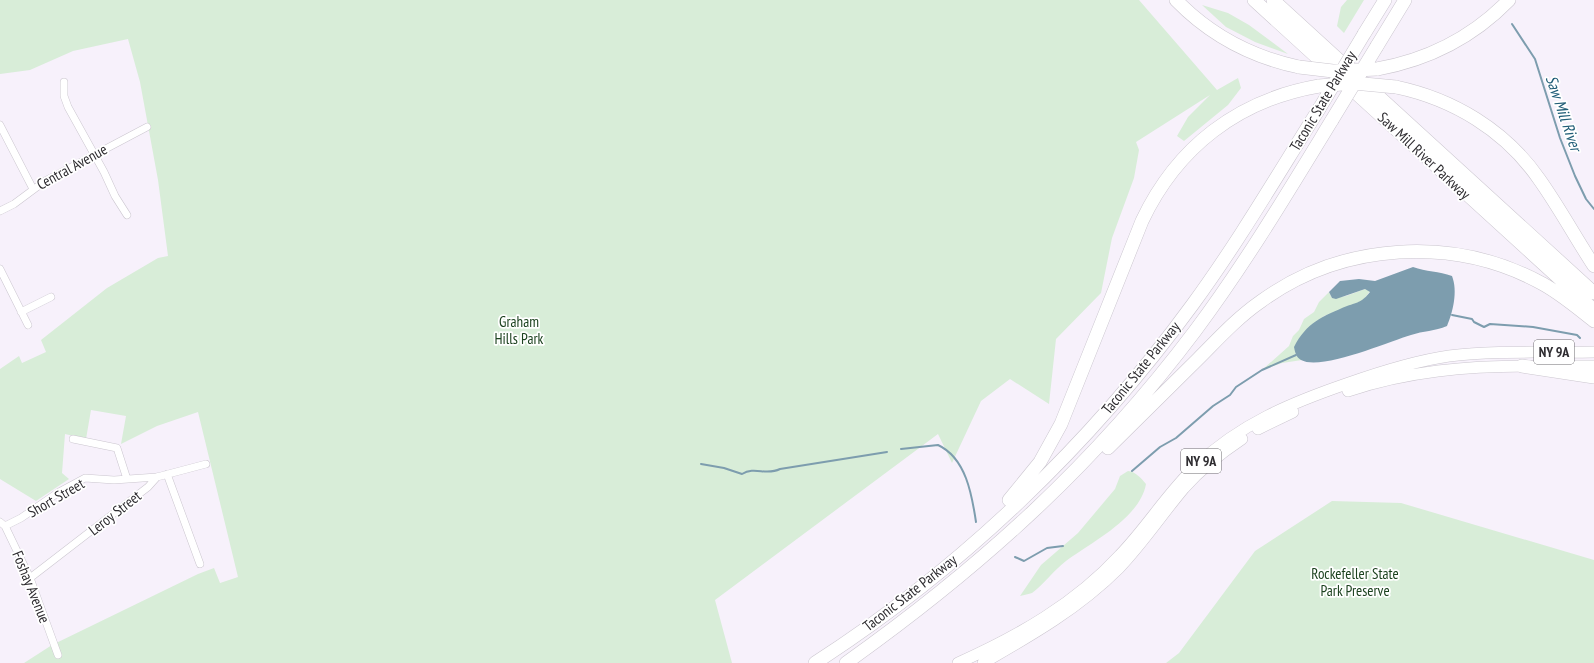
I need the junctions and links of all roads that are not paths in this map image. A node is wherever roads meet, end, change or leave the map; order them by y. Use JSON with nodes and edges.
{"nodes":[{"id":1,"x":1176,"y":0,"type":"edge"},
{"id":2,"x":1254,"y":0,"type":"edge"},
{"id":3,"x":1273,"y":0,"type":"edge"},
{"id":4,"x":1385,"y":0,"type":"edge"},
{"id":5,"x":1405,"y":0,"type":"edge"},
{"id":6,"x":1509,"y":0,"type":"edge"},
{"id":7,"x":64,"y":82,"type":"dead end"},
{"id":8,"x":0,"y":125,"type":"edge"},
{"id":9,"x":147,"y":127,"type":"dead end"},
{"id":10,"x":94,"y":155,"type":"junction"},
{"id":11,"x":32,"y":189,"type":"junction"},
{"id":12,"x":0,"y":211,"type":"edge"},
{"id":13,"x":127,"y":215,"type":"dead end"},
{"id":14,"x":1594,"y":266,"type":"edge"},
{"id":15,"x":0,"y":268,"type":"edge"},
{"id":16,"x":1594,"y":293,"type":"edge"},
{"id":17,"x":51,"y":298,"type":"dead end"},
{"id":18,"x":1594,"y":310,"type":"edge"},
{"id":19,"x":21,"y":312,"type":"junction"},
{"id":20,"x":1594,"y":321,"type":"edge"},
{"id":21,"x":28,"y":326,"type":"dead end"},
{"id":22,"x":1594,"y":352,"type":"edge"},
{"id":23,"x":1522,"y":366,"type":"junction"},
{"id":24,"x":1594,"y":366,"type":"edge"},
{"id":25,"x":1594,"y":377,"type":"edge"},
{"id":26,"x":73,"y":439,"type":"dead end"},
{"id":27,"x":206,"y":464,"type":"dead end"},
{"id":28,"x":167,"y":474,"type":"junction"},
{"id":29,"x":157,"y":477,"type":"junction"},
{"id":30,"x":127,"y":479,"type":"junction"},
{"id":31,"x":1057,"y":489,"type":"junction"},
{"id":32,"x":2,"y":524,"type":"edge"},
{"id":33,"x":968,"y":548,"type":"junction"},
{"id":34,"x":200,"y":564,"type":"dead end"},
{"id":35,"x":30,"y":578,"type":"junction"},
{"id":36,"x":58,"y":655,"type":"dead end"},
{"id":37,"x":815,"y":663,"type":"edge"},
{"id":38,"x":846,"y":663,"type":"edge"},
{"id":39,"x":958,"y":663,"type":"edge"},
{"id":40,"x":983,"y":663,"type":"edge"}],
"edges":[{"from":1,"to":6,"type":"highway","bridge":true},
{"from":2,"to":18,"type":"highway","name":"Saw Mill River Parkway"},
{"from":3,"to":16,"type":"highway","name":"Saw Mill River Parkway"},
{"from":4,"to":33,"type":"highway","name":"Taconic State Parkway","bridge":true},
{"from":5,"to":31,"type":"highway","name":"Taconic State Parkway","bridge":true},
{"from":7,"to":10,"type":"street"},
{"from":8,"to":11,"type":"street"},
{"from":9,"to":10,"type":"street","name":"Central Avenue"},
{"from":10,"to":11,"type":"street","name":"Central Avenue"},
{"from":10,"to":13,"type":"street"},
{"from":11,"to":12,"type":"street","name":"Central Avenue"},
{"from":14,"to":33,"type":"highway","bridge":true},
{"from":15,"to":19,"type":"street"},
{"from":17,"to":19,"type":"street"},
{"from":19,"to":21,"type":"street"},
{"from":20,"to":31,"type":"highway"},
{"from":22,"to":39,"type":"main road","number":"NY 9A"},
{"from":23,"to":24,"type":"main road","number":"NY 9A"},
{"from":23,"to":25,"type":"highway"},
{"from":23,"to":40,"type":"main road","number":"NY 9A"},
{"from":26,"to":30,"type":"street"},
{"from":27,"to":28,"type":"street","name":"Leroy Street"},
{"from":28,"to":29,"type":"street","name":"Leroy Street"},
{"from":28,"to":34,"type":"street"},
{"from":29,"to":30,"type":"street","name":"Short Street"},
{"from":29,"to":35,"type":"street","name":"Leroy Street"},
{"from":30,"to":32,"type":"street","name":"Short Street"},
{"from":31,"to":38,"type":"highway","name":"Taconic State Parkway"},
{"from":32,"to":35,"type":"street","name":"Foshay Avenue"},
{"from":33,"to":37,"type":"highway","name":"Taconic State Parkway"},
{"from":35,"to":36,"type":"street","name":"Foshay Avenue"}]}
